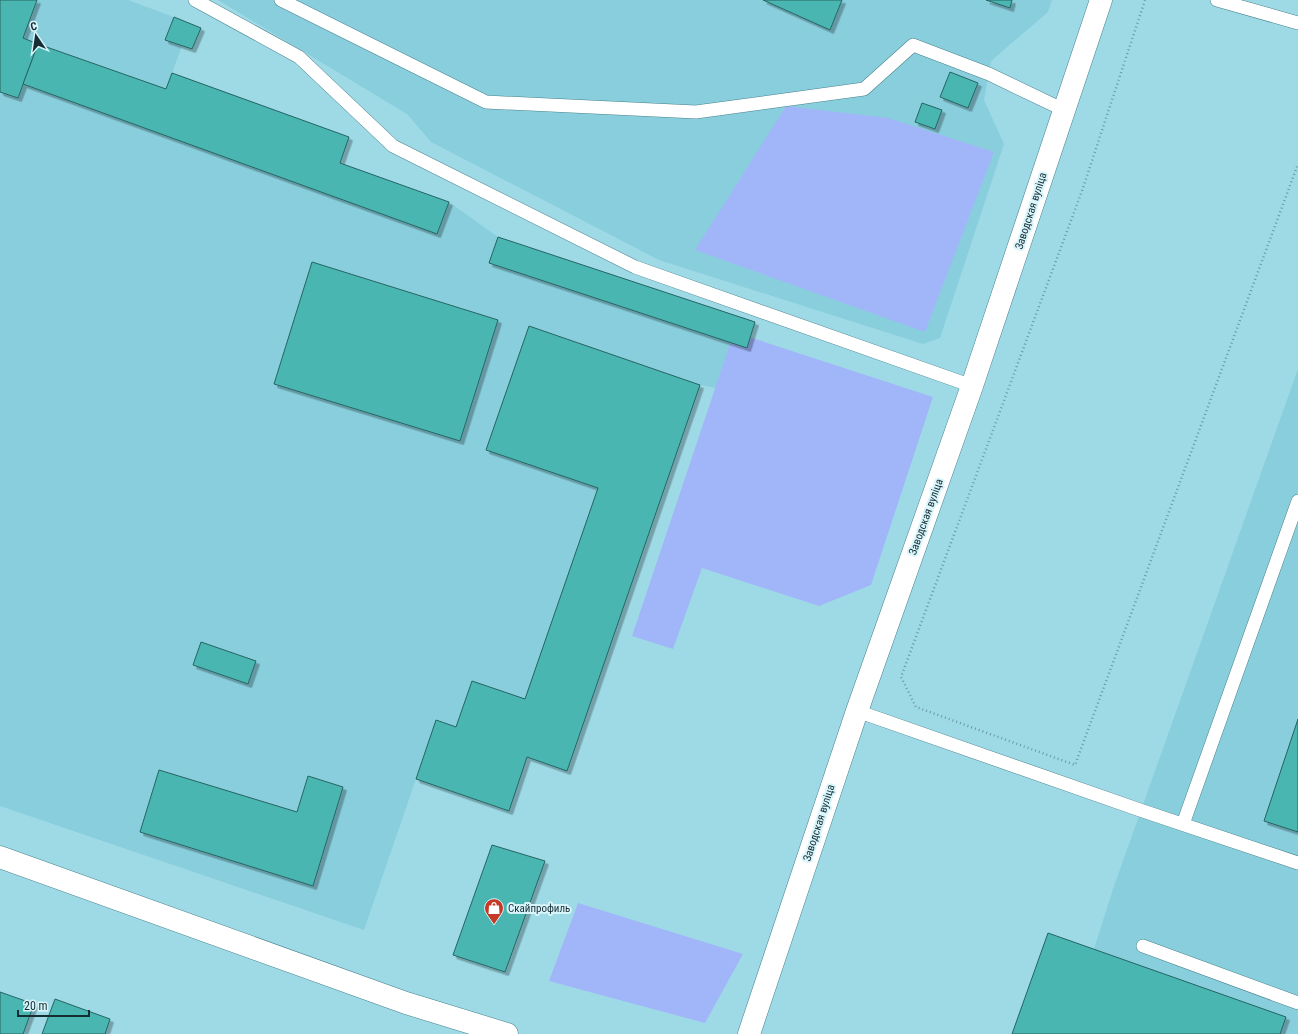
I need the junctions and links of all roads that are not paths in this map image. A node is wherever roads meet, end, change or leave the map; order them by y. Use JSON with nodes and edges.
{"nodes":[{"id":1,"x":195,"y":0,"type":"edge"},
{"id":2,"x":282,"y":0,"type":"edge"},
{"id":3,"x":1101,"y":0,"type":"edge"},
{"id":4,"x":1217,"y":0,"type":"edge"},
{"id":5,"x":1298,"y":23,"type":"edge"},
{"id":6,"x":1064,"y":110,"type":"junction"},
{"id":7,"x":972,"y":386,"type":"junction"},
{"id":8,"x":1298,"y":501,"type":"edge"},
{"id":9,"x":857,"y":711,"type":"junction"},
{"id":10,"x":1183,"y":824,"type":"junction"},
{"id":11,"x":0,"y":856,"type":"edge"},
{"id":12,"x":1298,"y":863,"type":"edge"},
{"id":13,"x":1143,"y":946,"type":"dead end"},
{"id":14,"x":1298,"y":1004,"type":"edge"},
{"id":15,"x":507,"y":1034,"type":"edge"},
{"id":16,"x":749,"y":1034,"type":"edge"}],
"edges":[{"from":1,"to":7,"type":"lane"},
{"from":2,"to":6,"type":"lane"},
{"from":3,"to":6,"type":"main road","name":"Заводская вуліца"},
{"from":4,"to":5,"type":"lane"},
{"from":6,"to":7,"type":"main road","name":"Заводская вуліца"},
{"from":7,"to":9,"type":"main road","name":"Заводская вуліца"},
{"from":8,"to":10,"type":"lane"},
{"from":9,"to":10,"type":"lane"},
{"from":9,"to":16,"type":"main road","name":"Заводская вуліца"},
{"from":10,"to":12,"type":"lane"},
{"from":11,"to":15,"type":"main road"},
{"from":13,"to":14,"type":"lane"}]}
